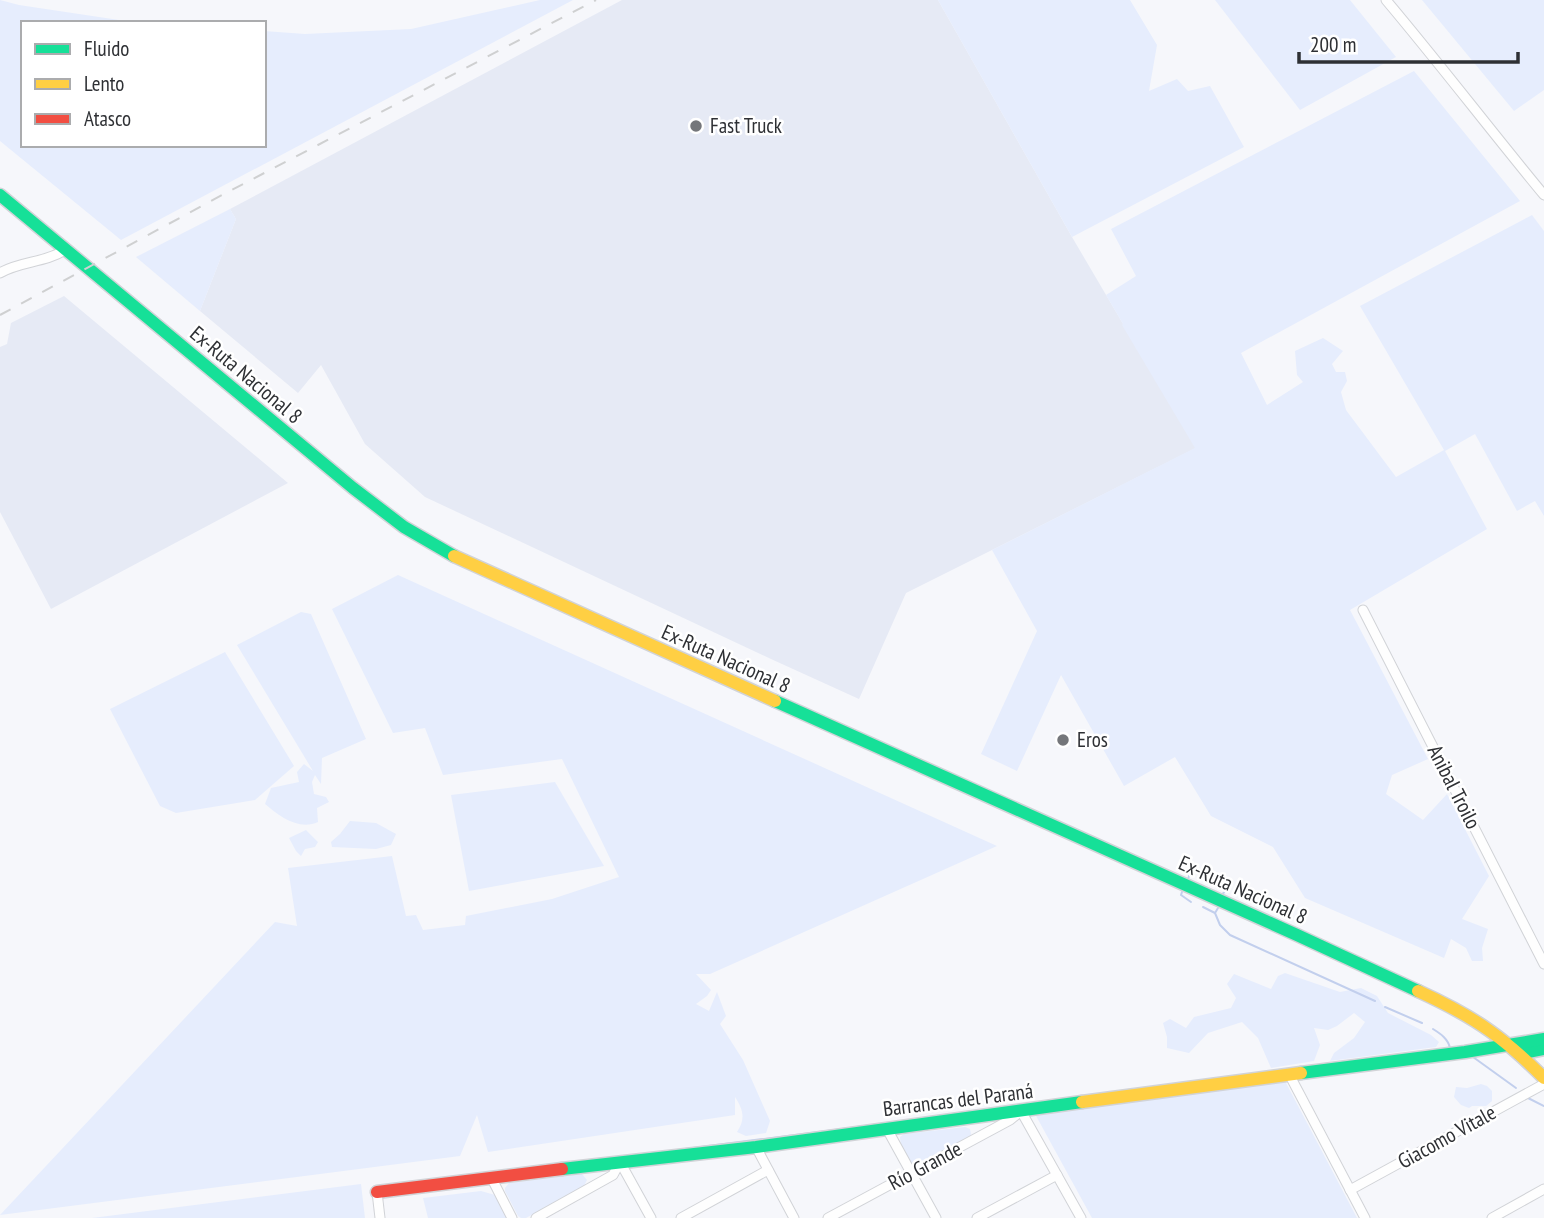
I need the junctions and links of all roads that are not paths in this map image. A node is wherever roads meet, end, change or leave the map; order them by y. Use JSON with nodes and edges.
{"nodes":[{"id":1,"x":1386,"y":0,"type":"edge"},
{"id":2,"x":0,"y":195,"type":"edge"},
{"id":3,"x":1544,"y":195,"type":"edge"},
{"id":4,"x":65,"y":250,"type":"junction"},
{"id":5,"x":0,"y":273,"type":"edge"},
{"id":6,"x":1363,"y":610,"type":"dead end"},
{"id":7,"x":1544,"y":964,"type":"edge"},
{"id":8,"x":1544,"y":1039,"type":"edge"},
{"id":9,"x":1507,"y":1044,"type":"junction"},
{"id":10,"x":1544,"y":1049,"type":"edge"},
{"id":11,"x":1519,"y":1054,"type":"junction"},
{"id":12,"x":1289,"y":1074,"type":"junction"},
{"id":13,"x":1544,"y":1081,"type":"edge"},
{"id":14,"x":1021,"y":1111,"type":"junction"},
{"id":15,"x":887,"y":1129,"type":"junction"},
{"id":16,"x":756,"y":1147,"type":"junction"},
{"id":17,"x":620,"y":1162,"type":"junction"},
{"id":18,"x":768,"y":1170,"type":"junction"},
{"id":19,"x":912,"y":1173,"type":"junction"},
{"id":20,"x":1057,"y":1175,"type":"junction"},
{"id":21,"x":492,"y":1179,"type":"junction"},
{"id":22,"x":1544,"y":1189,"type":"edge"},
{"id":23,"x":1350,"y":1191,"type":"junction"},
{"id":24,"x":377,"y":1192,"type":"joint"},
{"id":25,"x":380,"y":1218,"type":"edge"},
{"id":26,"x":512,"y":1218,"type":"edge"},
{"id":27,"x":536,"y":1218,"type":"edge"},
{"id":28,"x":651,"y":1218,"type":"edge"},
{"id":29,"x":681,"y":1218,"type":"edge"},
{"id":30,"x":794,"y":1218,"type":"edge"},
{"id":31,"x":828,"y":1218,"type":"edge"},
{"id":32,"x":936,"y":1218,"type":"edge"},
{"id":33,"x":977,"y":1218,"type":"edge"},
{"id":34,"x":1080,"y":1218,"type":"edge"},
{"id":35,"x":1364,"y":1218,"type":"edge"},
{"id":36,"x":1492,"y":1218,"type":"edge"}],
"edges":[{"from":1,"to":3,"type":"street"},
{"from":2,"to":4,"type":"main road","name":"Ex-Ruta Nacional 8"},
{"from":4,"to":5,"type":"street"},
{"from":4,"to":9,"type":"main road","name":"Ex-Ruta Nacional 8"},
{"from":6,"to":7,"type":"street","name":"Anibal Troilo"},
{"from":8,"to":9,"type":"main road","name":"Barrancas del Paraná"},
{"from":9,"to":11,"type":"main road","name":"Ex-Ruta Nacional 8"},
{"from":9,"to":12,"type":"main road","name":"Barrancas del Paraná"},
{"from":10,"to":11,"type":"main road"},
{"from":11,"to":13,"type":"main road","name":"Ex-Ruta Nacional 8"},
{"from":12,"to":14,"type":"main road","name":"Barrancas del Paraná"},
{"from":12,"to":23,"type":"street"},
{"from":13,"to":23,"type":"street","name":"Giacomo Vitale"},
{"from":14,"to":15,"type":"main road","name":"Barrancas del Paraná"},
{"from":14,"to":19,"type":"street","name":"Río Grande"},
{"from":14,"to":20,"type":"street"},
{"from":15,"to":16,"type":"main road","name":"Barrancas del Paraná"},
{"from":15,"to":19,"type":"street"},
{"from":16,"to":17,"type":"main road","name":"Barrancas del Paraná"},
{"from":16,"to":18,"type":"street"},
{"from":17,"to":21,"type":"main road","name":"Barrancas del Paraná"},
{"from":17,"to":27,"type":"street"},
{"from":17,"to":28,"type":"street"},
{"from":18,"to":29,"type":"street"},
{"from":18,"to":30,"type":"street"},
{"from":19,"to":31,"type":"street","name":"Río Grande"},
{"from":19,"to":32,"type":"street"},
{"from":20,"to":33,"type":"street"},
{"from":20,"to":34,"type":"street"},
{"from":21,"to":24,"type":"main road","name":"Barrancas del Paraná"},
{"from":21,"to":26,"type":"street"},
{"from":22,"to":36,"type":"street"},
{"from":23,"to":35,"type":"street"},
{"from":24,"to":25,"type":"street"}]}
